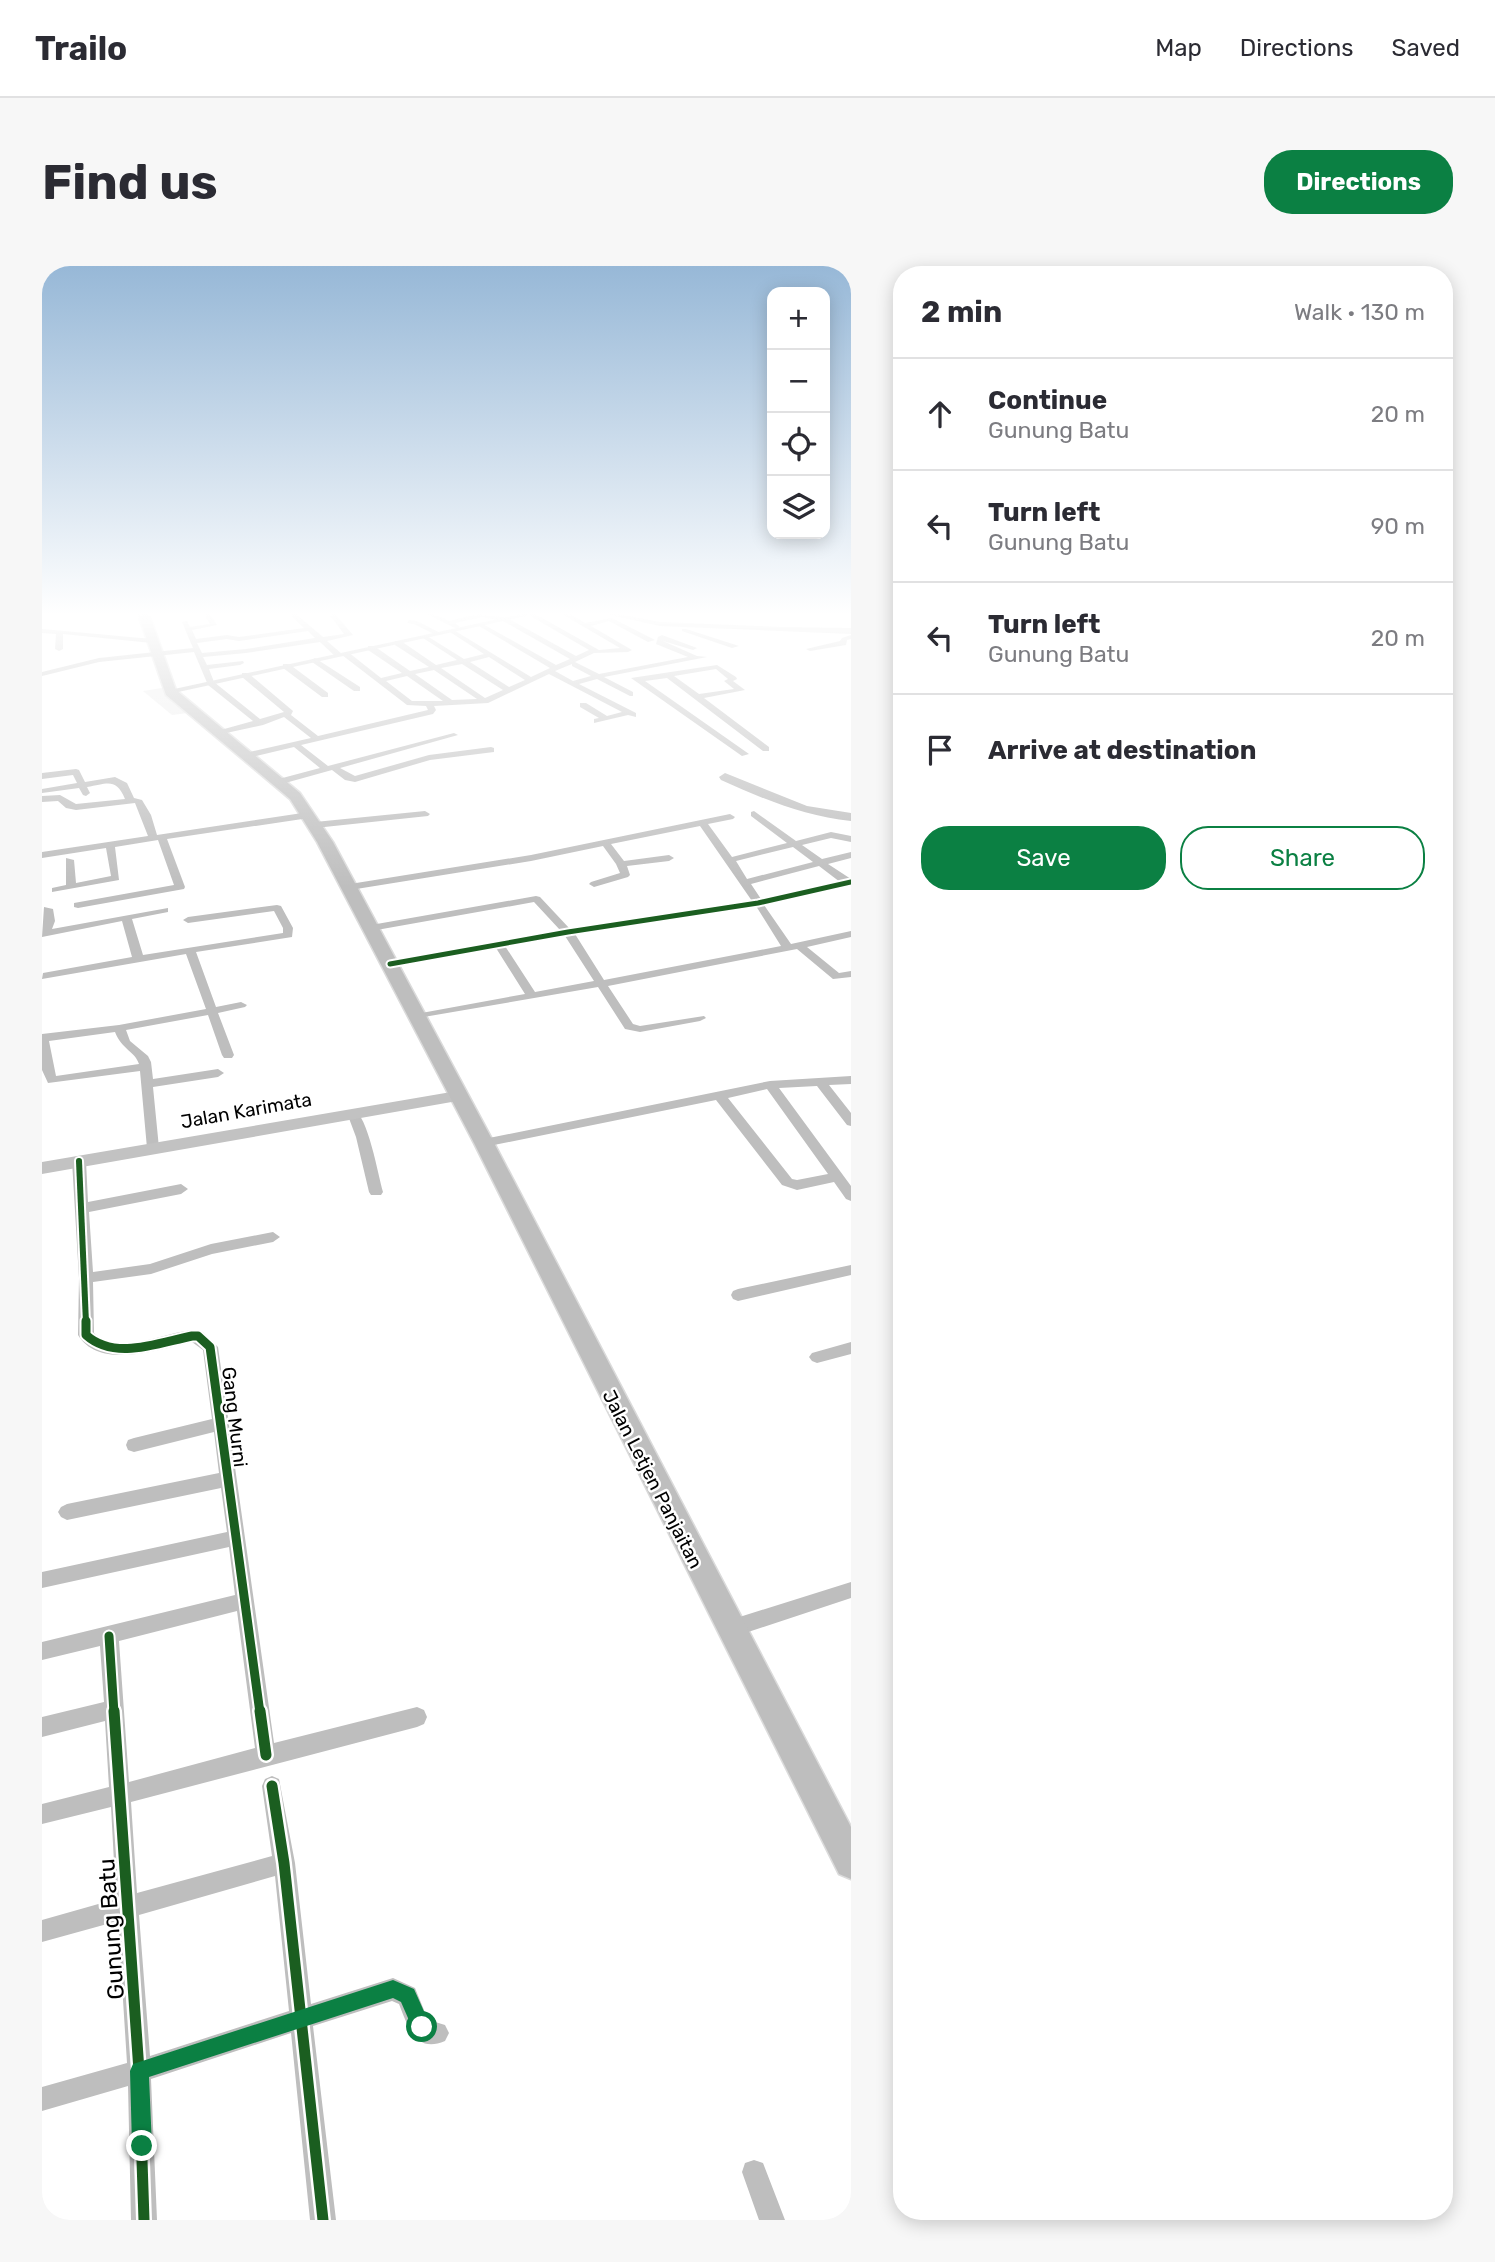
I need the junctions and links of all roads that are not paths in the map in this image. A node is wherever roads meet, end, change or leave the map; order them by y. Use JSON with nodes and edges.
{"nodes":[{"id":1,"x":186,"y":705,"type":"edge"},
{"id":2,"x":239,"y":705,"type":"edge"},
{"id":3,"x":278,"y":705,"type":"edge"},
{"id":4,"x":430,"y":705,"type":"edge"},
{"id":5,"x":583,"y":705,"type":"dead end"},
{"id":6,"x":615,"y":705,"type":"edge"},
{"id":7,"x":675,"y":705,"type":"edge"},
{"id":8,"x":708,"y":705,"type":"edge"},
{"id":9,"x":717,"y":712,"type":"junction"},
{"id":10,"x":288,"y":714,"type":"junction"},
{"id":11,"x":691,"y":716,"type":"junction"},
{"id":12,"x":607,"y":719,"type":"junction"},
{"id":13,"x":597,"y":721,"type":"dead end"},
{"id":14,"x":260,"y":723,"type":"junction"},
{"id":15,"x":220,"y":733,"type":"junction"},
{"id":16,"x":454,"y":736,"type":"dead end"},
{"id":17,"x":316,"y":738,"type":"junction"},
{"id":18,"x":294,"y":743,"type":"junction"},
{"id":19,"x":351,"y":748,"type":"dead end"},
{"id":20,"x":766,"y":749,"type":"dead end"},
{"id":21,"x":399,"y":750,"type":"junction"},
{"id":22,"x":491,"y":750,"type":"dead end"},
{"id":23,"x":745,"y":754,"type":"dead end"},
{"id":24,"x":248,"y":755,"type":"junction"},
{"id":25,"x":364,"y":760,"type":"junction"},
{"id":26,"x":416,"y":762,"type":"junction"},
{"id":27,"x":109,"y":767,"type":"dead end"},
{"id":28,"x":330,"y":768,"type":"junction"},
{"id":29,"x":42,"y":776,"type":"edge"},
{"id":30,"x":114,"y":780,"type":"junction"},
{"id":31,"x":278,"y":782,"type":"junction"},
{"id":32,"x":83,"y":785,"type":"junction"},
{"id":33,"x":42,"y":791,"type":"edge"},
{"id":34,"x":88,"y":797,"type":"dead end"},
{"id":35,"x":42,"y":799,"type":"edge"},
{"id":36,"x":130,"y":800,"type":"junction"},
{"id":37,"x":425,"y":814,"type":"dead end"},
{"id":38,"x":754,"y":814,"type":"dead end"},
{"id":39,"x":730,"y":817,"type":"dead end"},
{"id":40,"x":312,"y":820,"type":"junction"},
{"id":41,"x":702,"y":822,"type":"junction"},
{"id":42,"x":157,"y":837,"type":"junction"},
{"id":43,"x":851,"y":839,"type":"edge"},
{"id":44,"x":605,"y":843,"type":"junction"},
{"id":45,"x":110,"y":844,"type":"junction"},
{"id":46,"x":794,"y":844,"type":"junction"},
{"id":47,"x":42,"y":855,"type":"edge"},
{"id":48,"x":851,"y":855,"type":"edge"},
{"id":49,"x":669,"y":858,"type":"dead end"},
{"id":50,"x":69,"y":860,"type":"dead end"},
{"id":51,"x":730,"y":860,"type":"junction"},
{"id":52,"x":820,"y":863,"type":"junction"},
{"id":53,"x":621,"y":864,"type":"junction"},
{"id":54,"x":746,"y":882,"type":"junction"},
{"id":55,"x":849,"y":883,"type":"edge"},
{"id":56,"x":594,"y":884,"type":"dead end"},
{"id":57,"x":71,"y":887,"type":"junction"},
{"id":58,"x":350,"y":887,"type":"junction"},
{"id":59,"x":55,"y":890,"type":"dead end"},
{"id":60,"x":758,"y":904,"type":"junction"},
{"id":61,"x":78,"y":905,"type":"dead end"},
{"id":62,"x":48,"y":909,"type":"dead end"},
{"id":63,"x":164,"y":910,"type":"dead end"},
{"id":64,"x":126,"y":917,"type":"junction"},
{"id":65,"x":188,"y":920,"type":"dead end"},
{"id":66,"x":371,"y":928,"type":"junction"},
{"id":67,"x":568,"y":932,"type":"junction"},
{"id":68,"x":44,"y":934,"type":"edge"},
{"id":69,"x":851,"y":934,"type":"edge"},
{"id":70,"x":499,"y":945,"type":"junction"},
{"id":71,"x":794,"y":947,"type":"junction"},
{"id":72,"x":190,"y":950,"type":"junction"},
{"id":73,"x":138,"y":958,"type":"junction"},
{"id":74,"x":390,"y":964,"type":"junction"},
{"id":75,"x":851,"y":974,"type":"edge"},
{"id":76,"x":43,"y":976,"type":"edge"},
{"id":77,"x":603,"y":984,"type":"junction"},
{"id":78,"x":533,"y":997,"type":"junction"},
{"id":79,"x":241,"y":1005,"type":"dead end"},
{"id":80,"x":212,"y":1011,"type":"junction"},
{"id":81,"x":416,"y":1017,"type":"junction"},
{"id":82,"x":700,"y":1018,"type":"dead end"},
{"id":83,"x":118,"y":1028,"type":"junction"},
{"id":84,"x":43,"y":1038,"type":"edge"},
{"id":85,"x":228,"y":1055,"type":"dead end"},
{"id":86,"x":144,"y":1067,"type":"junction"},
{"id":87,"x":218,"y":1073,"type":"dead end"},
{"id":88,"x":851,"y":1080,"type":"edge"},
{"id":89,"x":821,"y":1083,"type":"junction"},
{"id":90,"x":146,"y":1084,"type":"junction"},
{"id":91,"x":770,"y":1085,"type":"junction"},
{"id":92,"x":457,"y":1096,"type":"junction"},
{"id":93,"x":720,"y":1096,"type":"junction"},
{"id":94,"x":353,"y":1113,"type":"junction"},
{"id":95,"x":851,"y":1122,"type":"edge"},
{"id":96,"x":484,"y":1143,"type":"junction"},
{"id":97,"x":153,"y":1148,"type":"junction"},
{"id":98,"x":79,"y":1161,"type":"junction"},
{"id":99,"x":42,"y":1168,"type":"edge"},
{"id":100,"x":836,"y":1177,"type":"junction"},
{"id":101,"x":181,"y":1189,"type":"dead end"},
{"id":102,"x":376,"y":1192,"type":"dead end"},
{"id":103,"x":851,"y":1196,"type":"edge"},
{"id":104,"x":83,"y":1208,"type":"junction"},
{"id":105,"x":273,"y":1237,"type":"dead end"},
{"id":106,"x":851,"y":1269,"type":"edge"},
{"id":107,"x":86,"y":1278,"type":"junction"},
{"id":108,"x":738,"y":1295,"type":"dead end"},
{"id":109,"x":851,"y":1348,"type":"edge"},
{"id":110,"x":817,"y":1357,"type":"dead end"},
{"id":111,"x":220,"y":1424,"type":"junction"},
{"id":112,"x":134,"y":1444,"type":"dead end"},
{"id":113,"x":227,"y":1479,"type":"junction"},
{"id":114,"x":67,"y":1512,"type":"dead end"},
{"id":115,"x":235,"y":1538,"type":"junction"},
{"id":116,"x":42,"y":1580,"type":"edge"},
{"id":117,"x":851,"y":1590,"type":"edge"},
{"id":118,"x":244,"y":1601,"type":"junction"},
{"id":119,"x":730,"y":1629,"type":"junction"},
{"id":120,"x":109,"y":1636,"type":"junction"},
{"id":121,"x":42,"y":1651,"type":"edge"},
{"id":122,"x":112,"y":1710,"type":"junction"},
{"id":123,"x":417,"y":1717,"type":"dead end"},
{"id":124,"x":42,"y":1727,"type":"edge"},
{"id":125,"x":266,"y":1755,"type":"junction"},
{"id":126,"x":272,"y":1786,"type":"dead end"},
{"id":127,"x":120,"y":1795,"type":"junction"},
{"id":128,"x":42,"y":1814,"type":"edge"},
{"id":129,"x":851,"y":1862,"type":"edge"},
{"id":130,"x":284,"y":1863,"type":"junction"},
{"id":131,"x":129,"y":1906,"type":"junction"},
{"id":132,"x":42,"y":1931,"type":"edge"},
{"id":133,"x":299,"y":2019,"type":"junction"},
{"id":134,"x":437,"y":2032,"type":"dead end"},
{"id":135,"x":139,"y":2071,"type":"junction"},
{"id":136,"x":42,"y":2099,"type":"edge"},
{"id":137,"x":754,"y":2172,"type":"dead end"},
{"id":138,"x":144,"y":2220,"type":"edge"},
{"id":139,"x":323,"y":2220,"type":"edge"},
{"id":140,"x":772,"y":2220,"type":"edge"}],
"edges":[{"from":1,"to":15,"type":"highway","name":"Jalan Letjen Panjaitan"},
{"from":2,"to":14,"type":"street"},
{"from":3,"to":10,"type":"street"},
{"from":4,"to":17,"type":"street"},
{"from":5,"to":12,"type":"street"},
{"from":6,"to":12,"type":"street"},
{"from":7,"to":11,"type":"street"},
{"from":8,"to":9,"type":"street"},
{"from":9,"to":11,"type":"street"},
{"from":9,"to":20,"type":"street"},
{"from":10,"to":14,"type":"street"},
{"from":10,"to":17,"type":"street"},
{"from":11,"to":23,"type":"street"},
{"from":12,"to":13,"type":"street"},
{"from":14,"to":15,"type":"street"},
{"from":15,"to":24,"type":"highway","name":"Jalan Letjen Panjaitan"},
{"from":16,"to":21,"type":"street"},
{"from":17,"to":18,"type":"street"},
{"from":18,"to":24,"type":"street"},
{"from":18,"to":28,"type":"street"},
{"from":19,"to":25,"type":"street"},
{"from":21,"to":25,"type":"street"},
{"from":21,"to":26,"type":"street"},
{"from":22,"to":26,"type":"street"},
{"from":24,"to":31,"type":"highway","name":"Jalan Letjen Panjaitan"},
{"from":25,"to":28,"type":"street"},
{"from":26,"to":28,"type":"street"},
{"from":27,"to":30,"type":"street"},
{"from":28,"to":31,"type":"street"},
{"from":29,"to":32,"type":"street"},
{"from":30,"to":32,"type":"street"},
{"from":30,"to":36,"type":"street"},
{"from":31,"to":40,"type":"highway","name":"Jalan Letjen Panjaitan"},
{"from":32,"to":33,"type":"street"},
{"from":32,"to":34,"type":"street"},
{"from":35,"to":36,"type":"street"},
{"from":36,"to":42,"type":"street"},
{"from":37,"to":40,"type":"street"},
{"from":38,"to":46,"type":"street"},
{"from":39,"to":41,"type":"street"},
{"from":40,"to":42,"type":"street"},
{"from":40,"to":58,"type":"highway","name":"Jalan Letjen Panjaitan"},
{"from":41,"to":44,"type":"street"},
{"from":41,"to":51,"type":"street"},
{"from":42,"to":45,"type":"street"},
{"from":42,"to":61,"type":"street"},
{"from":43,"to":46,"type":"street"},
{"from":44,"to":53,"type":"street"},
{"from":44,"to":58,"type":"street"},
{"from":45,"to":47,"type":"street"},
{"from":45,"to":57,"type":"street"},
{"from":46,"to":51,"type":"street"},
{"from":46,"to":52,"type":"street"},
{"from":48,"to":52,"type":"street"},
{"from":49,"to":53,"type":"street"},
{"from":50,"to":57,"type":"street"},
{"from":51,"to":54,"type":"street"},
{"from":52,"to":54,"type":"street"},
{"from":52,"to":55,"type":"street"},
{"from":53,"to":56,"type":"street"},
{"from":54,"to":60,"type":"street"},
{"from":55,"to":60,"type":"street"},
{"from":57,"to":59,"type":"street"},
{"from":58,"to":66,"type":"highway","name":"Jalan Letjen Panjaitan"},
{"from":60,"to":67,"type":"street"},
{"from":60,"to":71,"type":"street"},
{"from":62,"to":68,"type":"street"},
{"from":63,"to":64,"type":"street"},
{"from":64,"to":68,"type":"street"},
{"from":64,"to":73,"type":"street"},
{"from":65,"to":72,"type":"street"},
{"from":66,"to":67,"type":"street"},
{"from":66,"to":74,"type":"highway","name":"Jalan Letjen Panjaitan"},
{"from":67,"to":70,"type":"street"},
{"from":67,"to":77,"type":"street"},
{"from":69,"to":71,"type":"street"},
{"from":70,"to":74,"type":"street"},
{"from":70,"to":78,"type":"street"},
{"from":71,"to":75,"type":"street"},
{"from":71,"to":77,"type":"street"},
{"from":72,"to":73,"type":"street"},
{"from":72,"to":80,"type":"street"},
{"from":73,"to":76,"type":"street"},
{"from":74,"to":81,"type":"highway","name":"Jalan Letjen Panjaitan"},
{"from":77,"to":78,"type":"street"},
{"from":77,"to":82,"type":"street"},
{"from":78,"to":81,"type":"street"},
{"from":79,"to":80,"type":"street"},
{"from":80,"to":83,"type":"street"},
{"from":80,"to":85,"type":"street"},
{"from":81,"to":92,"type":"highway","name":"Jalan Letjen Panjaitan"},
{"from":83,"to":84,"type":"street"},
{"from":83,"to":86,"type":"street"},
{"from":84,"to":86,"type":"street"},
{"from":86,"to":90,"type":"street"},
{"from":87,"to":90,"type":"street"},
{"from":88,"to":89,"type":"street"},
{"from":89,"to":91,"type":"street"},
{"from":89,"to":95,"type":"street"},
{"from":90,"to":97,"type":"street"},
{"from":91,"to":93,"type":"street"},
{"from":91,"to":100,"type":"street"},
{"from":92,"to":94,"type":"main road","name":"Jalan Karimata"},
{"from":92,"to":96,"type":"highway","name":"Jalan Letjen Panjaitan"},
{"from":93,"to":96,"type":"street"},
{"from":93,"to":100,"type":"street"},
{"from":94,"to":97,"type":"main road","name":"Jalan Karimata"},
{"from":94,"to":102,"type":"street"},
{"from":96,"to":119,"type":"highway","name":"Jalan Letjen Panjaitan"},
{"from":97,"to":98,"type":"main road","name":"Jalan Karimata"},
{"from":98,"to":99,"type":"main road","name":"Jalan Karimata"},
{"from":98,"to":104,"type":"street","name":"Gang Murni"},
{"from":100,"to":103,"type":"street"},
{"from":101,"to":104,"type":"street"},
{"from":104,"to":107,"type":"street","name":"Gang Murni"},
{"from":105,"to":107,"type":"street"},
{"from":106,"to":108,"type":"street"},
{"from":107,"to":111,"type":"street","name":"Gang Murni"},
{"from":109,"to":110,"type":"street"},
{"from":111,"to":112,"type":"street"},
{"from":111,"to":113,"type":"street","name":"Gang Murni"},
{"from":113,"to":114,"type":"street"},
{"from":113,"to":115,"type":"street","name":"Gang Murni"},
{"from":115,"to":116,"type":"street"},
{"from":115,"to":118,"type":"street","name":"Gang Murni"},
{"from":117,"to":119,"type":"street"},
{"from":118,"to":120,"type":"street"},
{"from":118,"to":125,"type":"street","name":"Gang Murni"},
{"from":119,"to":129,"type":"highway","name":"Jalan Letjen Panjaitan"},
{"from":120,"to":121,"type":"street"},
{"from":120,"to":122,"type":"street","name":"Gunung Batu"},
{"from":122,"to":124,"type":"street"},
{"from":122,"to":127,"type":"street","name":"Gunung Batu"},
{"from":123,"to":125,"type":"street"},
{"from":125,"to":127,"type":"street"},
{"from":126,"to":130,"type":"street"},
{"from":127,"to":128,"type":"street"},
{"from":127,"to":131,"type":"street","name":"Gunung Batu"},
{"from":130,"to":131,"type":"street","name":"Gunung Batu"},
{"from":130,"to":133,"type":"street"},
{"from":131,"to":132,"type":"street","name":"Gunung Batu"},
{"from":131,"to":135,"type":"street","name":"Gunung Batu"},
{"from":133,"to":134,"type":"street"},
{"from":133,"to":135,"type":"street"},
{"from":133,"to":139,"type":"street"},
{"from":135,"to":136,"type":"street"},
{"from":135,"to":138,"type":"street","name":"Gunung Batu"},
{"from":137,"to":140,"type":"street"}]}
